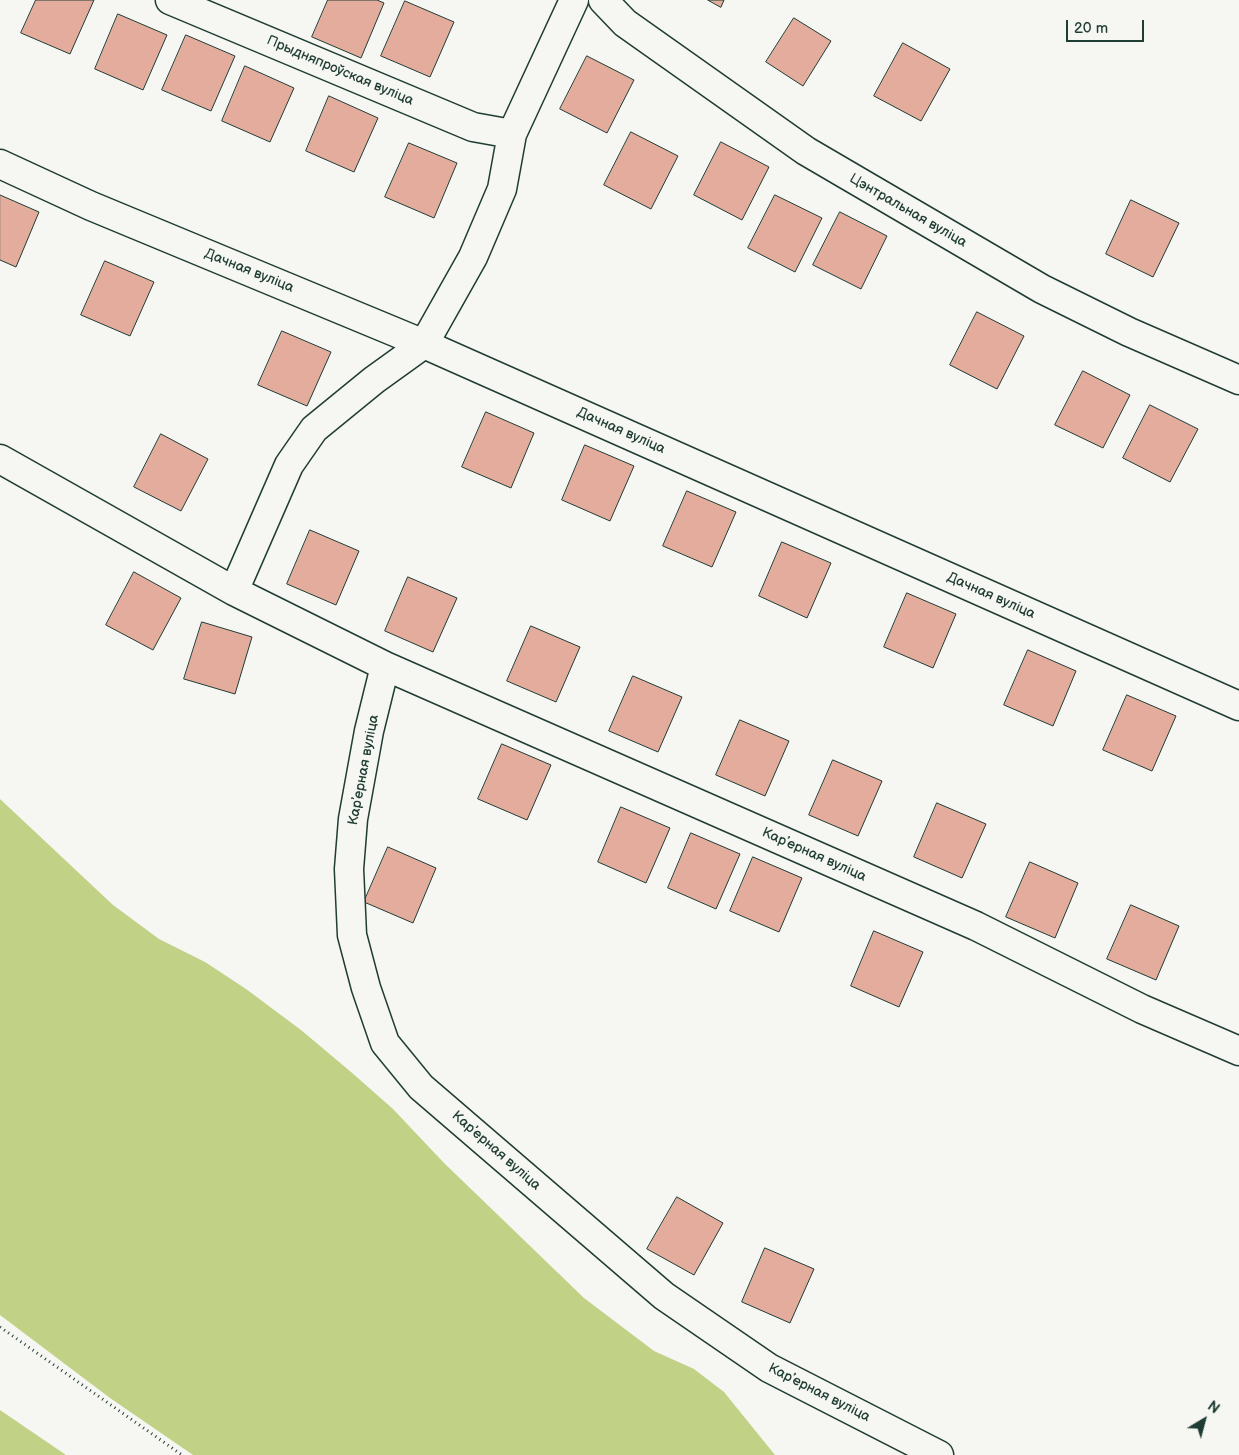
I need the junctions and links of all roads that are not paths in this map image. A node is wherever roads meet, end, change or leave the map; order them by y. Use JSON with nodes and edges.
{"nodes":[{"id":1,"x":170,"y":0,"type":"edge"},
{"id":2,"x":574,"y":0,"type":"edge"},
{"id":3,"x":603,"y":0,"type":"edge"},
{"id":4,"x":512,"y":134,"type":"junction"},
{"id":5,"x":0,"y":164,"type":"edge"},
{"id":6,"x":424,"y":344,"type":"junction"},
{"id":7,"x":1239,"y":380,"type":"edge"},
{"id":8,"x":0,"y":459,"type":"edge"},
{"id":9,"x":234,"y":591,"type":"junction"},
{"id":10,"x":385,"y":666,"type":"junction"},
{"id":11,"x":1239,"y":706,"type":"edge"},
{"id":12,"x":1239,"y":1051,"type":"edge"},
{"id":13,"x":939,"y":1455,"type":"edge"}],
"edges":[{"from":1,"to":4,"type":"street","name":"Прыдняпроўская вуліца"},
{"from":2,"to":4,"type":"street"},
{"from":3,"to":7,"type":"street","name":"Цэнтральная вуліца"},
{"from":4,"to":6,"type":"street"},
{"from":5,"to":6,"type":"street","name":"Дачная вуліца"},
{"from":6,"to":9,"type":"street"},
{"from":6,"to":11,"type":"street","name":"Дачная вуліца"},
{"from":8,"to":9,"type":"street","name":"Карʼерная вуліца"},
{"from":9,"to":10,"type":"street","name":"Карʼерная вуліца"},
{"from":10,"to":12,"type":"street","name":"Карʼерная вуліца"},
{"from":10,"to":13,"type":"street","name":"Карʼерная вуліца"}]}
